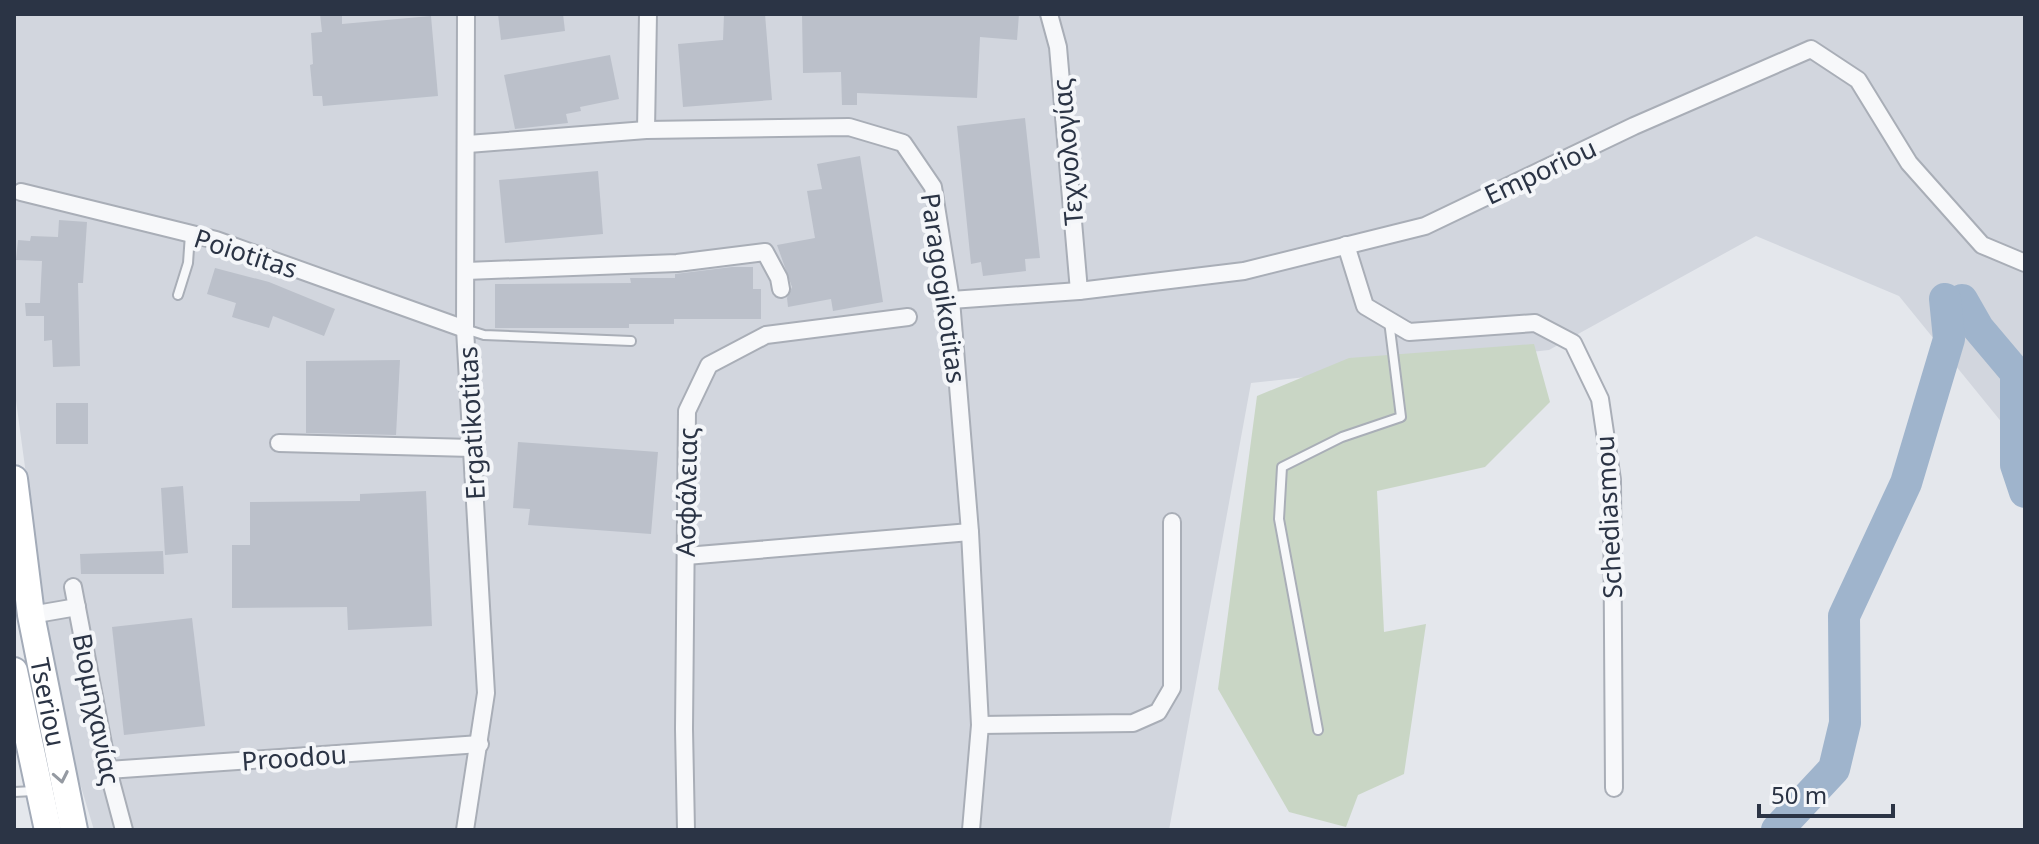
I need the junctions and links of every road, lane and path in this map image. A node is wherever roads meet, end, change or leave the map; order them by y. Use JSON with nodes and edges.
{"nodes":[{"id":1,"x":466,"y":14,"type":"edge"},
{"id":2,"x":648,"y":14,"type":"edge"},
{"id":3,"x":1049,"y":14,"type":"edge"},
{"id":4,"x":646,"y":130,"type":"junction"},
{"id":5,"x":468,"y":144,"type":"junction"},
{"id":6,"x":21,"y":192,"type":"dead end"},
{"id":7,"x":190,"y":234,"type":"junction"},
{"id":8,"x":1346,"y":245,"type":"junction"},
{"id":9,"x":2025,"y":263,"type":"edge"},
{"id":10,"x":466,"y":271,"type":"junction"},
{"id":11,"x":781,"y":289,"type":"dead end"},
{"id":12,"x":1079,"y":291,"type":"junction"},
{"id":13,"x":178,"y":295,"type":"dead end"},
{"id":14,"x":951,"y":300,"type":"junction"},
{"id":15,"x":908,"y":317,"type":"dead end"},
{"id":16,"x":1389,"y":320,"type":"junction"},
{"id":17,"x":465,"y":329,"type":"junction"},
{"id":18,"x":631,"y":341,"type":"dead end"},
{"id":19,"x":279,"y":443,"type":"dead end"},
{"id":20,"x":472,"y":448,"type":"junction"},
{"id":21,"x":15,"y":490,"type":"edge"},
{"id":22,"x":1172,"y":522,"type":"dead end"},
{"id":23,"x":970,"y":532,"type":"junction"},
{"id":24,"x":686,"y":556,"type":"junction"},
{"id":25,"x":73,"y":587,"type":"dead end"},
{"id":26,"x":77,"y":607,"type":"junction"},
{"id":27,"x":31,"y":615,"type":"junction"},
{"id":28,"x":14,"y":671,"type":"edge"},
{"id":29,"x":980,"y":725,"type":"junction"},
{"id":30,"x":1318,"y":730,"type":"dead end"},
{"id":31,"x":480,"y":744,"type":"junction"},
{"id":32,"x":108,"y":770,"type":"junction"},
{"id":33,"x":1614,"y":788,"type":"dead end"},
{"id":34,"x":26,"y":792,"type":"edge"},
{"id":35,"x":48,"y":830,"type":"edge"},
{"id":36,"x":74,"y":830,"type":"edge"},
{"id":37,"x":124,"y":830,"type":"edge"},
{"id":38,"x":465,"y":830,"type":"edge"},
{"id":39,"x":686,"y":830,"type":"edge"},
{"id":40,"x":971,"y":830,"type":"edge"}],
"edges":[{"from":1,"to":5,"type":"street","name":"Ergatikotitas"},
{"from":2,"to":4,"type":"street"},
{"from":3,"to":12,"type":"street","name":"Τεχνολογίας"},
{"from":4,"to":5,"type":"street","name":"Paragogikotitas"},
{"from":4,"to":14,"type":"street","name":"Paragogikotitas"},
{"from":5,"to":10,"type":"street","name":"Ergatikotitas"},
{"from":6,"to":7,"type":"street","name":"Poiotitas"},
{"from":7,"to":13,"type":"lane"},
{"from":7,"to":17,"type":"street","name":"Poiotitas"},
{"from":8,"to":9,"type":"street","name":"Emporiou"},
{"from":8,"to":12,"type":"street","name":"Emporiou"},
{"from":8,"to":16,"type":"street","name":"Schediasmou"},
{"from":10,"to":11,"type":"street"},
{"from":10,"to":17,"type":"street","name":"Ergatikotitas"},
{"from":12,"to":14,"type":"street","name":"Emporiou"},
{"from":14,"to":23,"type":"street","name":"Paragogikotitas"},
{"from":15,"to":24,"type":"street","name":"Ασφάλειας"},
{"from":16,"to":30,"type":"lane"},
{"from":16,"to":33,"type":"street","name":"Schediasmou"},
{"from":17,"to":18,"type":"lane"},
{"from":17,"to":20,"type":"street","name":"Ergatikotitas"},
{"from":19,"to":20,"type":"street"},
{"from":20,"to":31,"type":"street","name":"Ergatikotitas"},
{"from":21,"to":27,"type":"main road","name":"Tseriou"},
{"from":22,"to":29,"type":"street"},
{"from":23,"to":24,"type":"street"},
{"from":23,"to":29,"type":"street","name":"Paragogikotitas"},
{"from":24,"to":39,"type":"street","name":"Ασφάλειας"},
{"from":25,"to":26,"type":"street","name":"Βιομηχανίας"},
{"from":26,"to":27,"type":"street"},
{"from":26,"to":32,"type":"street","name":"Βιομηχανίας"},
{"from":27,"to":36,"type":"main road","name":"Tseriou","one_way":true},
{"from":28,"to":34,"type":"main road","name":"Tseriou"},
{"from":29,"to":40,"type":"street","name":"Paragogikotitas"},
{"from":31,"to":32,"type":"street","name":"Proodou"},
{"from":31,"to":38,"type":"street","name":"Ergatikotitas"},
{"from":32,"to":37,"type":"street","name":"Βιομηχανίας"},
{"from":34,"to":35,"type":"main road","name":"Tseriou"}]}
